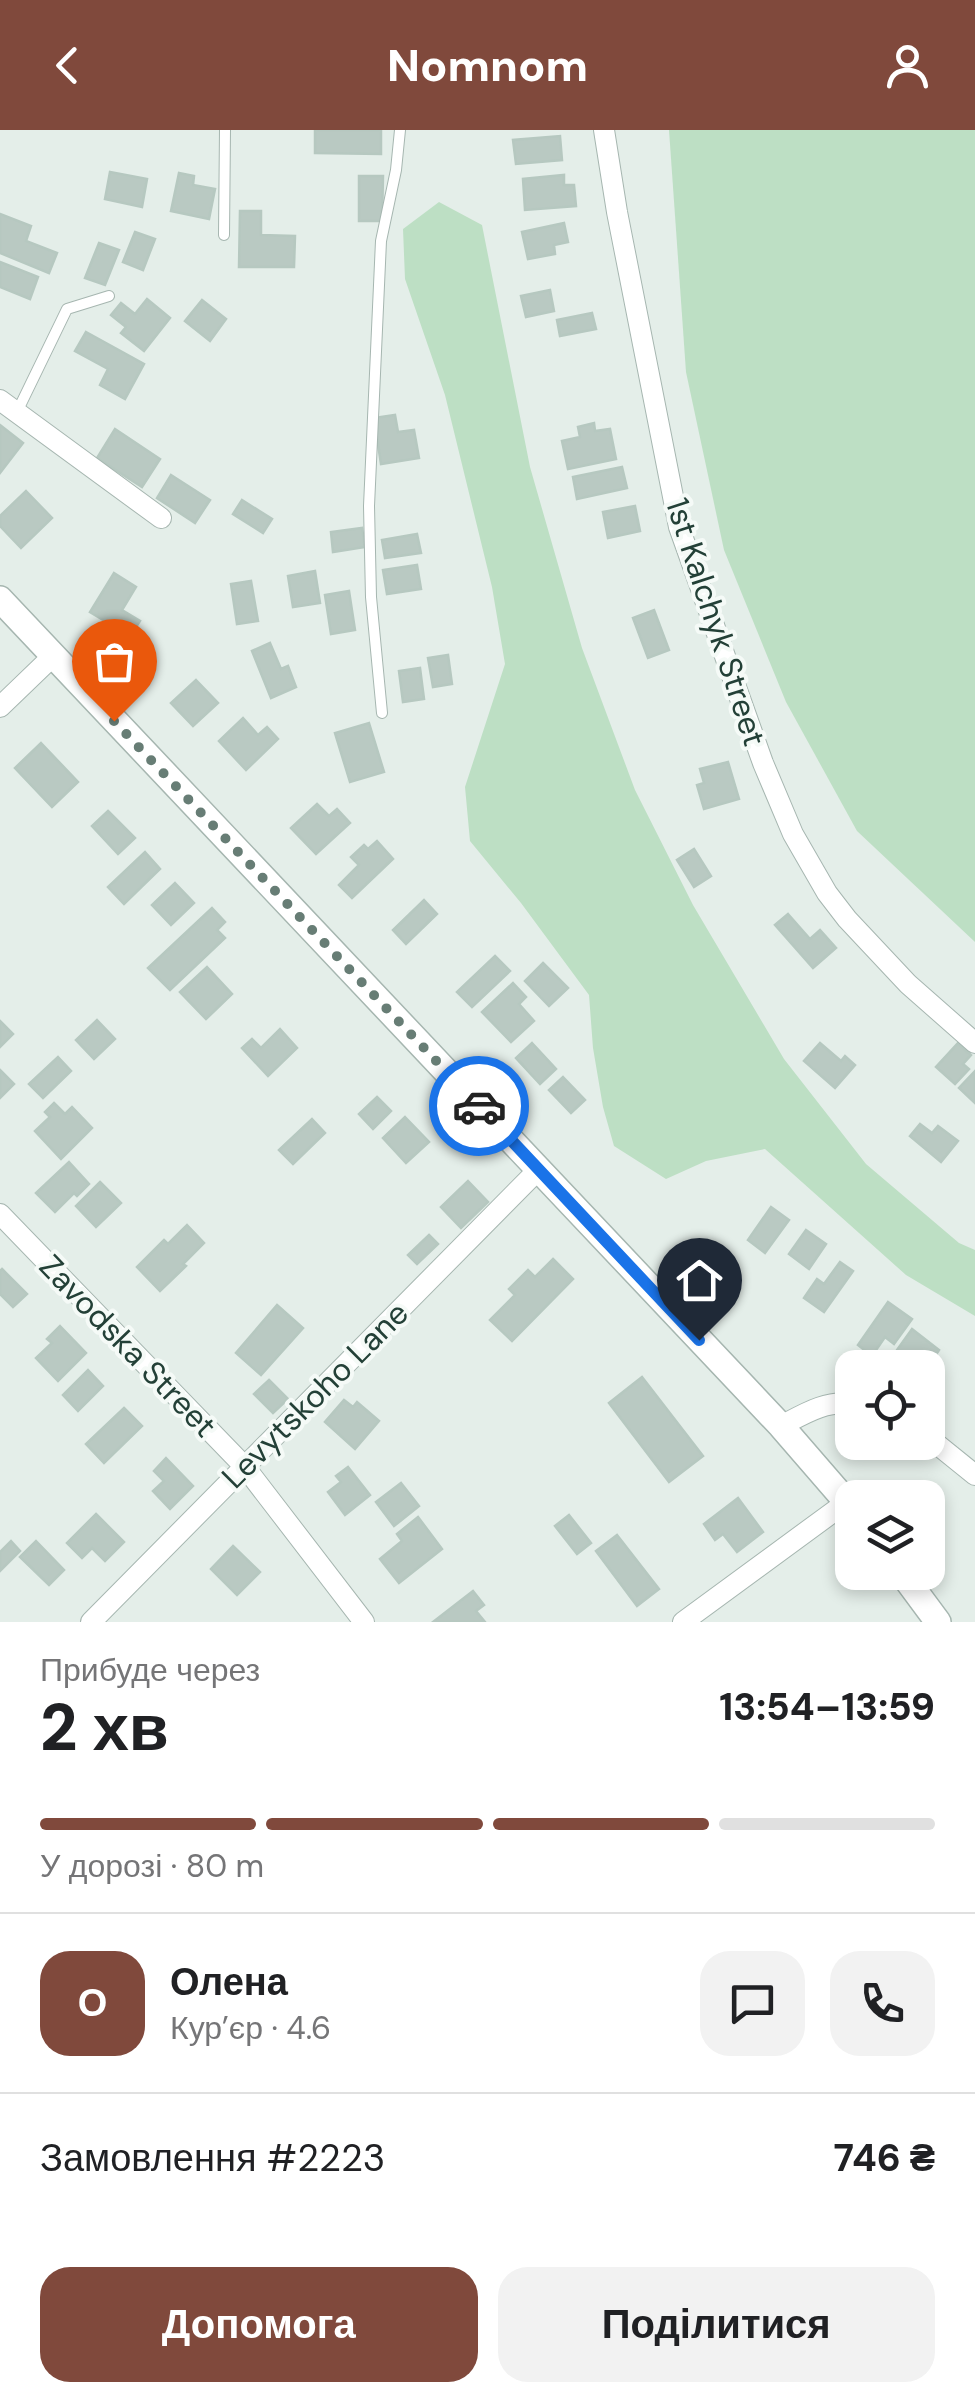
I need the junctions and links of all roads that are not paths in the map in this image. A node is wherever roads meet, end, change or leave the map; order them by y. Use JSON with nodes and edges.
{"nodes":[{"id":1,"x":225,"y":130,"type":"edge"},
{"id":2,"x":400,"y":130,"type":"edge"},
{"id":3,"x":604,"y":130,"type":"edge"},
{"id":4,"x":224,"y":235,"type":"dead end"},
{"id":5,"x":109,"y":296,"type":"dead end"},
{"id":6,"x":8,"y":406,"type":"edge"},
{"id":7,"x":161,"y":518,"type":"dead end"},
{"id":8,"x":0,"y":599,"type":"edge"},
{"id":9,"x":53,"y":656,"type":"junction"},
{"id":10,"x":0,"y":707,"type":"edge"},
{"id":11,"x":382,"y":713,"type":"dead end"},
{"id":12,"x":975,"y":1044,"type":"edge"},
{"id":13,"x":539,"y":1168,"type":"junction"},
{"id":14,"x":0,"y":1214,"type":"edge"},
{"id":15,"x":835,"y":1404,"type":"edge"},
{"id":16,"x":781,"y":1426,"type":"junction"},
{"id":17,"x":945,"y":1450,"type":"edge"},
{"id":18,"x":245,"y":1467,"type":"junction"},
{"id":19,"x":975,"y":1475,"type":"edge"},
{"id":20,"x":835,"y":1488,"type":"edge"},
{"id":21,"x":835,"y":1516,"type":"edge"},
{"id":22,"x":914,"y":1590,"type":"edge"},
{"id":23,"x":91,"y":1622,"type":"edge"},
{"id":24,"x":364,"y":1622,"type":"edge"},
{"id":25,"x":683,"y":1622,"type":"edge"},
{"id":26,"x":938,"y":1622,"type":"edge"}],
"edges":[{"from":1,"to":4,"type":"lane"},
{"from":2,"to":11,"type":"lane"},
{"from":3,"to":12,"type":"street","name":"1st Kalchyk Street"},
{"from":5,"to":6,"type":"lane"},
{"from":6,"to":7,"type":"street"},
{"from":8,"to":9,"type":"street"},
{"from":9,"to":10,"type":"street"},
{"from":9,"to":13,"type":"street"},
{"from":13,"to":16,"type":"street"},
{"from":13,"to":18,"type":"street","name":"Levytskoho Lane"},
{"from":14,"to":18,"type":"street","name":"Zavodska Street"},
{"from":15,"to":16,"type":"street"},
{"from":16,"to":20,"type":"street"},
{"from":17,"to":19,"type":"street"},
{"from":18,"to":23,"type":"street","name":"Levytskoho Lane"},
{"from":18,"to":24,"type":"street","name":"Zavodska Street"},
{"from":21,"to":25,"type":"street"},
{"from":22,"to":26,"type":"street"}]}
